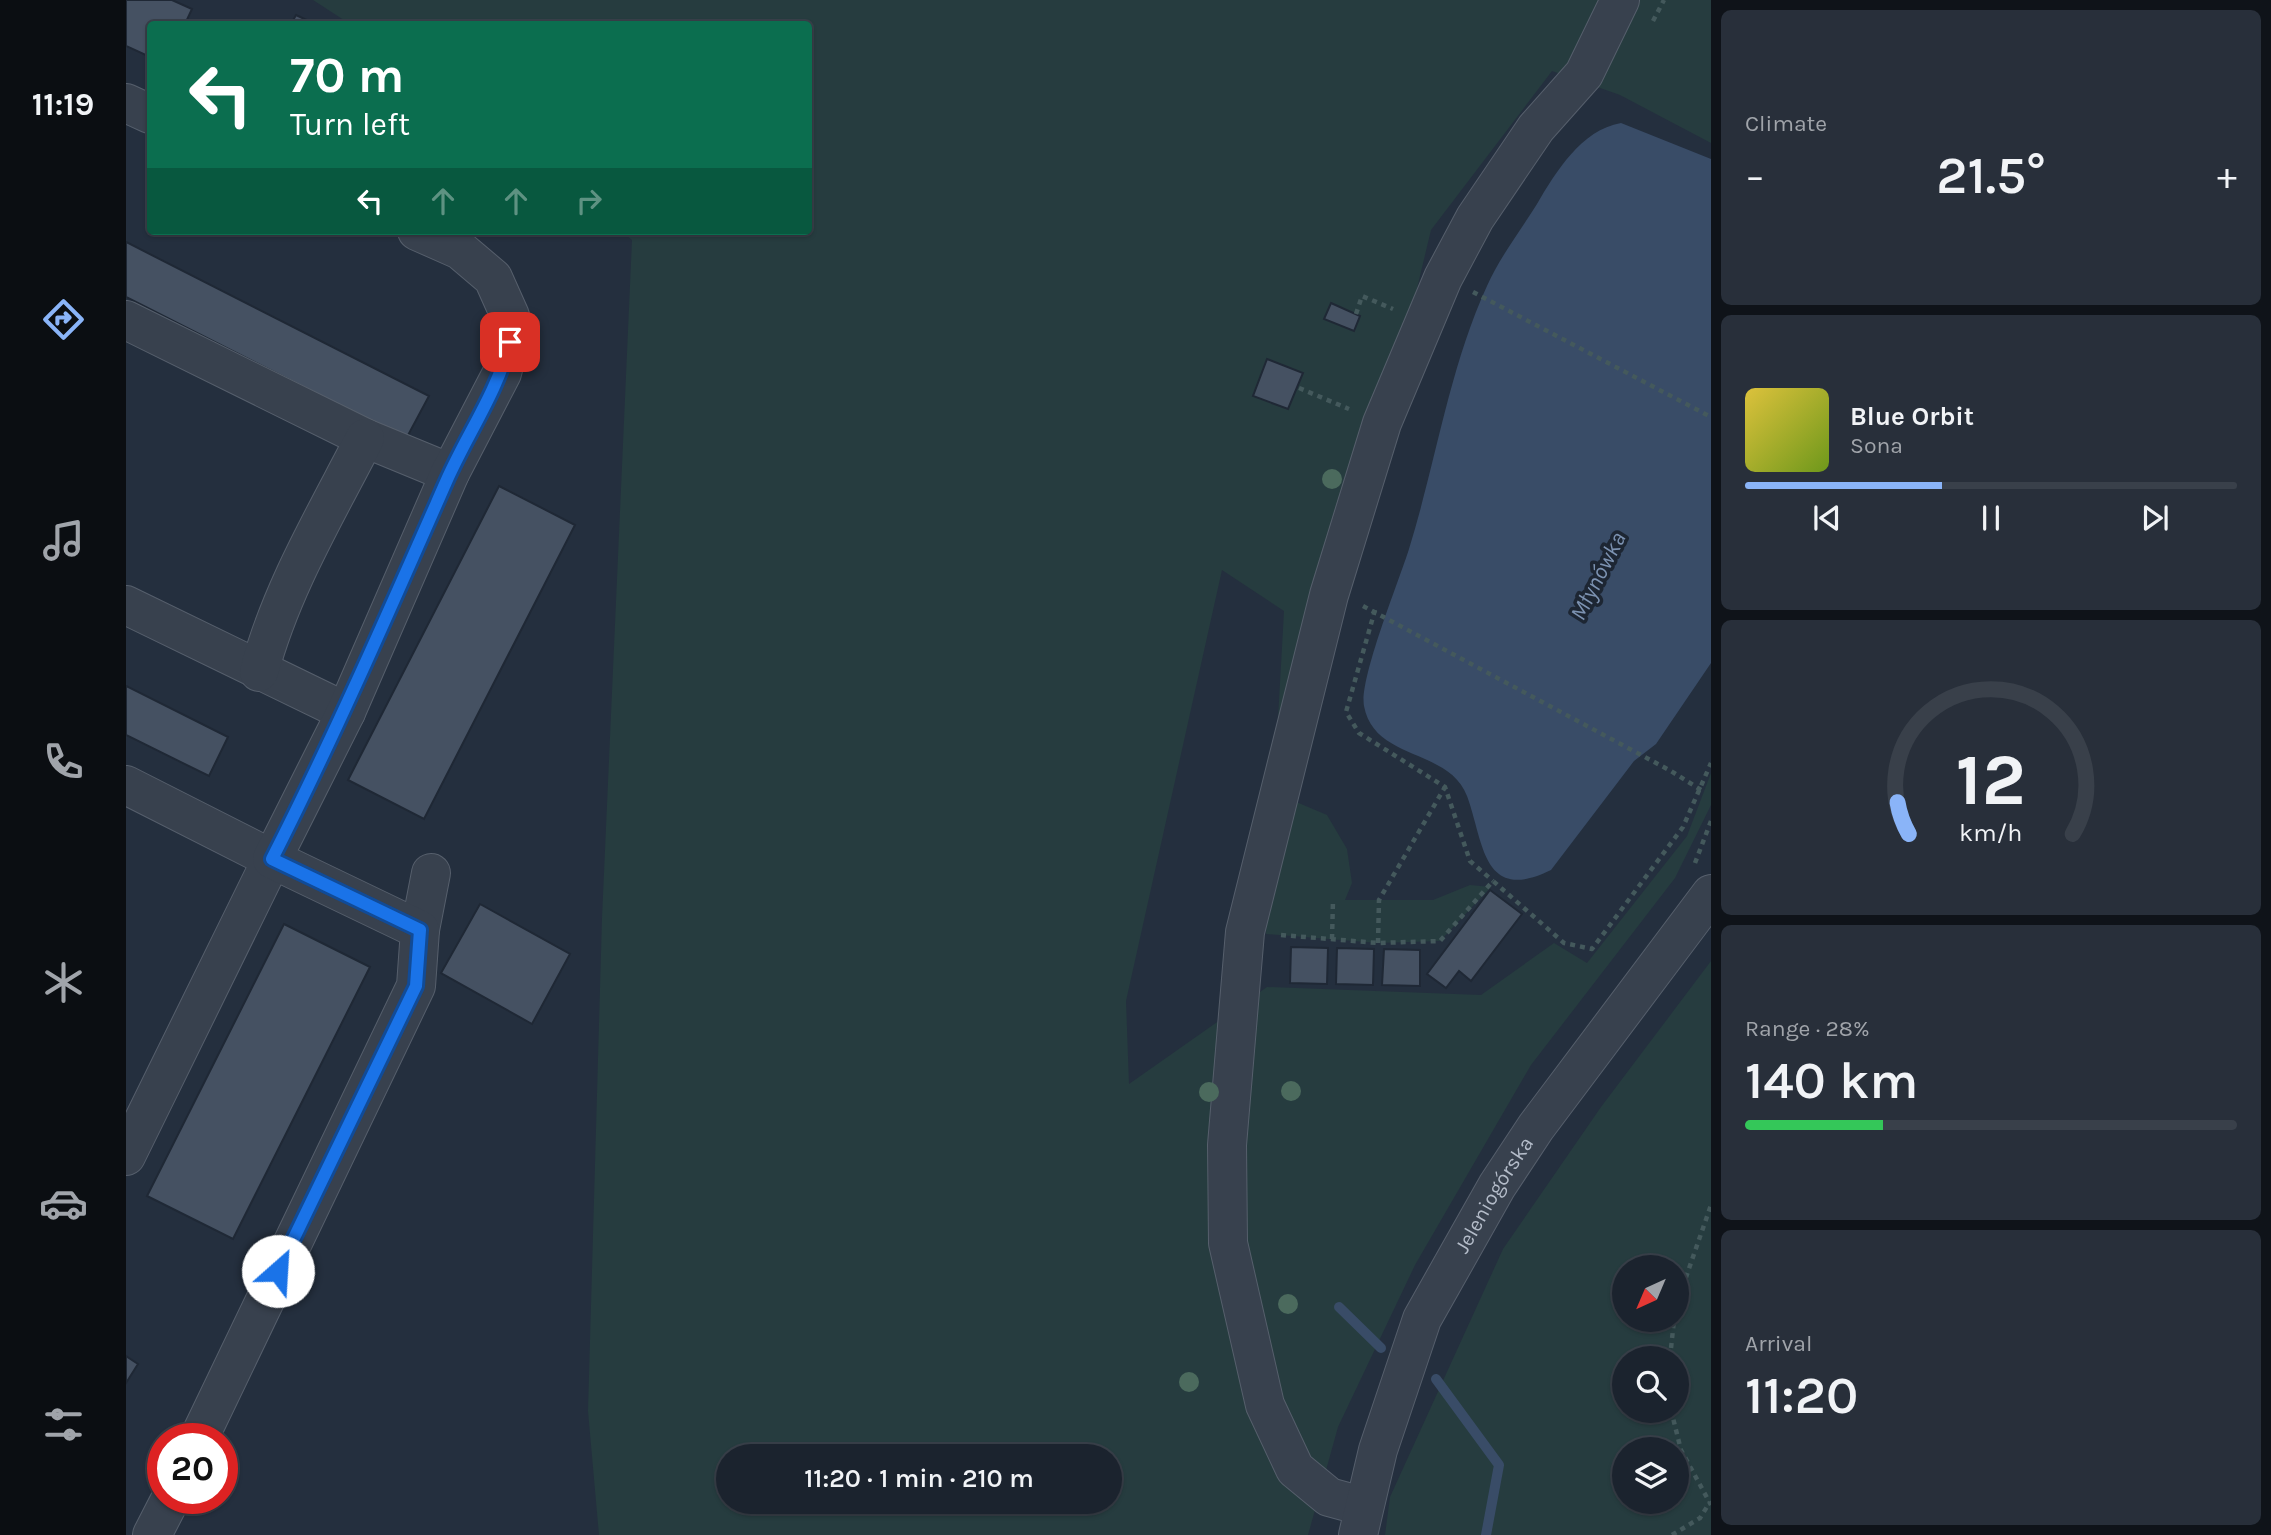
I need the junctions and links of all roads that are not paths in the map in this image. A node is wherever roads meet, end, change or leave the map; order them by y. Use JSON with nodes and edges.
{"nodes":[{"id":1,"x":1620,"y":0,"type":"edge"},
{"id":2,"x":126,"y":103,"type":"edge"},
{"id":3,"x":147,"y":113,"type":"edge"},
{"id":4,"x":426,"y":235,"type":"edge"},
{"id":5,"x":126,"y":320,"type":"edge"},
{"id":6,"x":365,"y":438,"type":"junction"},
{"id":7,"x":450,"y":473,"type":"junction"},
{"id":8,"x":126,"y":605,"type":"edge"},
{"id":9,"x":260,"y":672,"type":"junction"},
{"id":10,"x":345,"y":712,"type":"junction"},
{"id":11,"x":126,"y":785,"type":"edge"},
{"id":12,"x":272,"y":859,"type":"junction"},
{"id":13,"x":430,"y":873,"type":"dead end"},
{"id":14,"x":1711,"y":894,"type":"edge"},
{"id":15,"x":420,"y":930,"type":"junction"},
{"id":16,"x":126,"y":1156,"type":"edge"},
{"id":17,"x":206,"y":1423,"type":"edge"},
{"id":18,"x":163,"y":1514,"type":"edge"},
{"id":19,"x":1360,"y":1520,"type":"edge"},
{"id":20,"x":152,"y":1535,"type":"edge"}],
"edges":[{"from":1,"to":19,"type":"street"},
{"from":2,"to":3,"type":"street"},
{"from":4,"to":7,"type":"street"},
{"from":5,"to":6,"type":"street"},
{"from":6,"to":7,"type":"street"},
{"from":6,"to":9,"type":"street"},
{"from":7,"to":10,"type":"street"},
{"from":8,"to":9,"type":"street"},
{"from":9,"to":10,"type":"street"},
{"from":10,"to":12,"type":"street"},
{"from":11,"to":12,"type":"street"},
{"from":12,"to":15,"type":"street"},
{"from":12,"to":16,"type":"street"},
{"from":13,"to":15,"type":"street"},
{"from":14,"to":19,"type":"street","name":"Jeleniogórska"},
{"from":15,"to":17,"type":"street"},
{"from":18,"to":20,"type":"street"}]}
